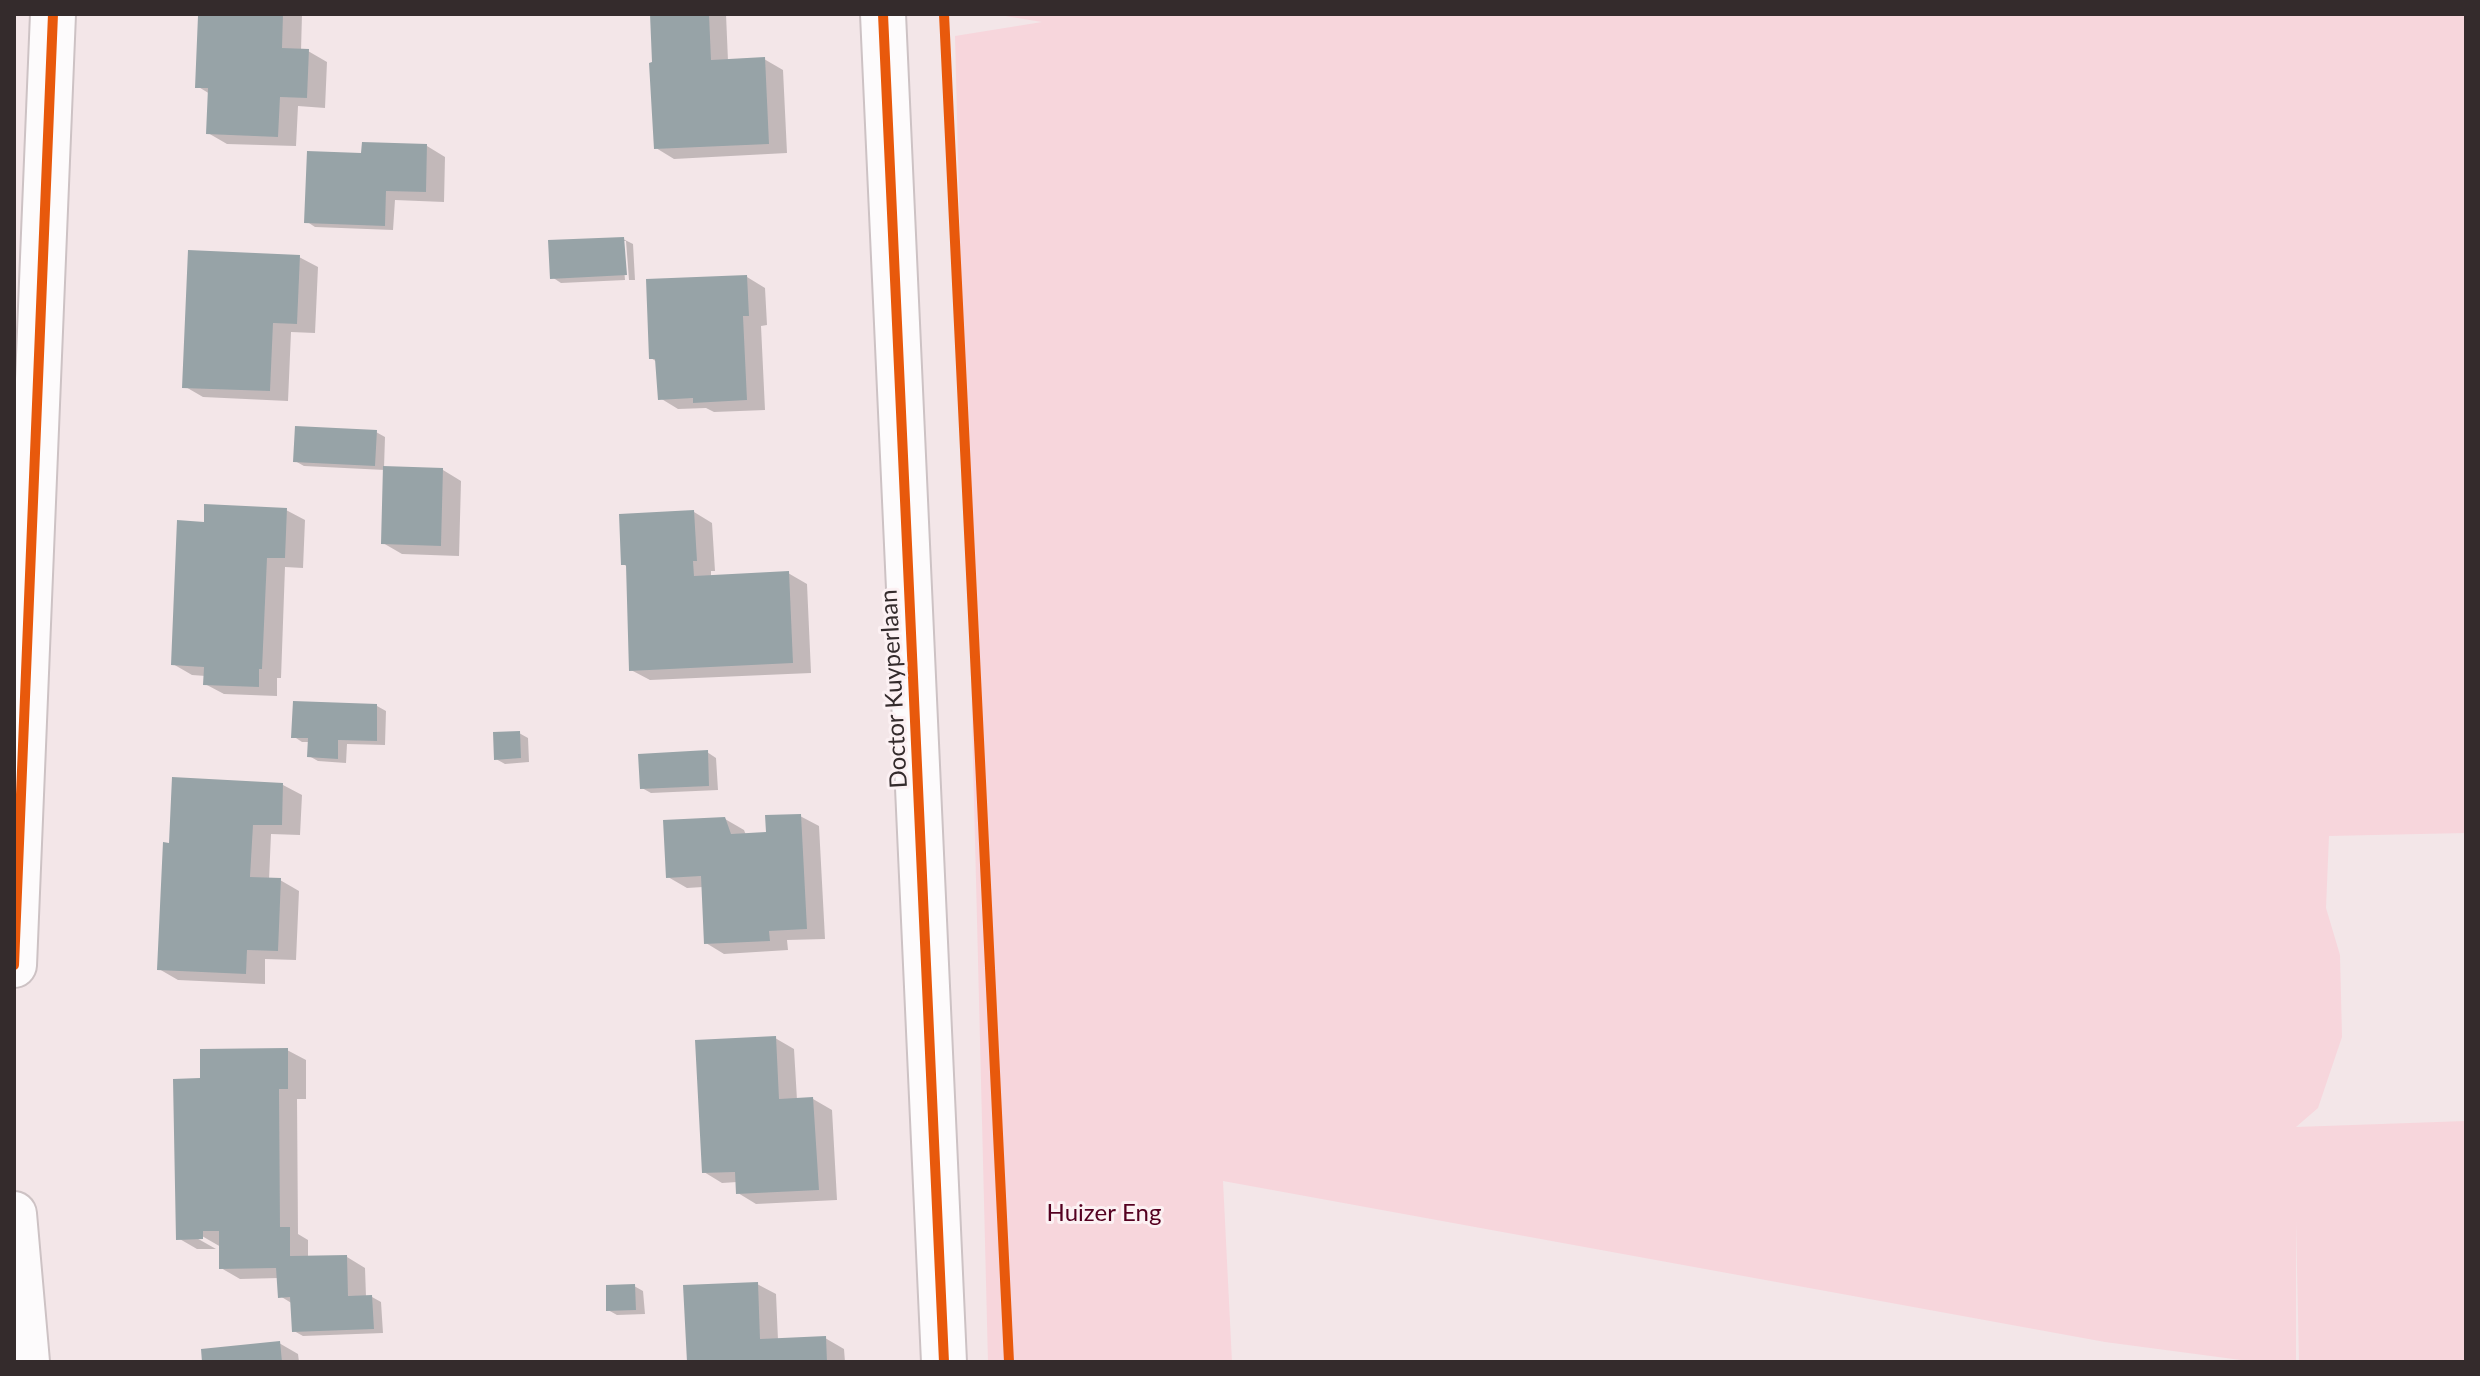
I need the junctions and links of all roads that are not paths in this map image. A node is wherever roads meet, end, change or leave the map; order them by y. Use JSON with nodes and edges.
{"nodes":[{"id":1,"x":53,"y":14,"type":"edge"},
{"id":2,"x":883,"y":14,"type":"edge"},
{"id":3,"x":23,"y":535,"type":"edge"},
{"id":4,"x":14,"y":965,"type":"edge"},
{"id":5,"x":14,"y":1214,"type":"edge"},
{"id":6,"x":27,"y":1362,"type":"edge"},
{"id":7,"x":944,"y":1362,"type":"edge"}],
"edges":[{"from":1,"to":3,"type":"street"},
{"from":2,"to":7,"type":"street","name":"Doctor Kuyperlaan"},
{"from":3,"to":4,"type":"street"},
{"from":5,"to":6,"type":"street"}]}
